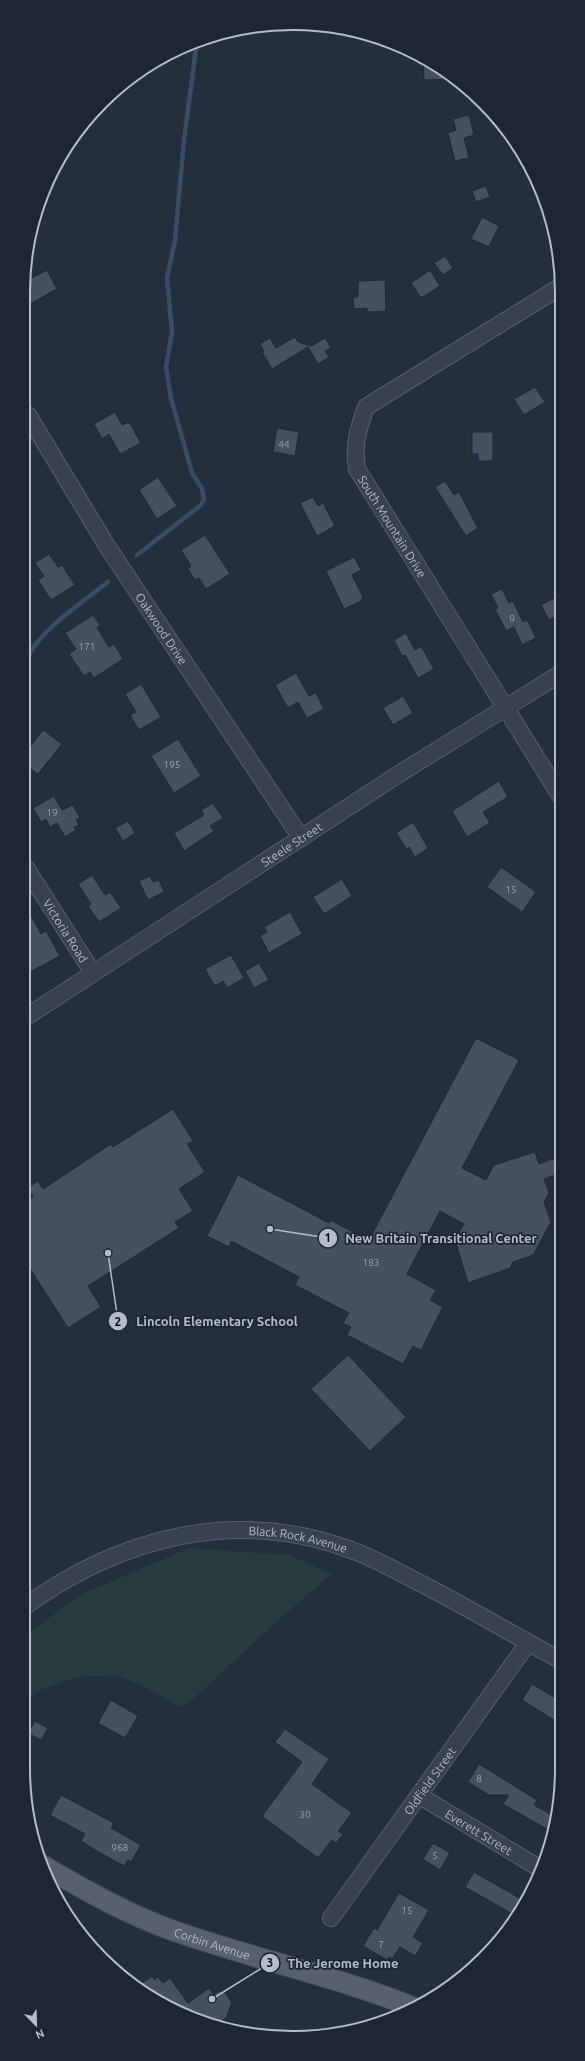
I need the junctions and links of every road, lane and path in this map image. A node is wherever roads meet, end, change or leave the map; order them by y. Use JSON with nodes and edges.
{"nodes":[{"id":1,"x":555,"y":290,"type":"edge"},
{"id":2,"x":30,"y":418,"type":"edge"},
{"id":3,"x":555,"y":677,"type":"edge"},
{"id":4,"x":506,"y":707,"type":"junction"},
{"id":5,"x":555,"y":789,"type":"edge"},
{"id":6,"x":301,"y":838,"type":"junction"},
{"id":7,"x":30,"y":874,"type":"edge"},
{"id":8,"x":93,"y":973,"type":"junction"},
{"id":9,"x":30,"y":1014,"type":"edge"},
{"id":10,"x":30,"y":1603,"type":"edge"},
{"id":11,"x":528,"y":1643,"type":"junction"},
{"id":12,"x":555,"y":1657,"type":"edge"},
{"id":13,"x":420,"y":1796,"type":"junction"},
{"id":14,"x":536,"y":1866,"type":"edge"},
{"id":15,"x":50,"y":1870,"type":"edge"},
{"id":16,"x":331,"y":1918,"type":"dead end"},
{"id":17,"x":407,"y":2005,"type":"edge"}],
"edges":[{"from":1,"to":4,"type":"street","name":"South Mountain Drive"},
{"from":2,"to":6,"type":"street","name":"Oakwood Drive"},
{"from":3,"to":4,"type":"street","name":"Steele Street"},
{"from":4,"to":5,"type":"street","name":"South Mountain Drive"},
{"from":4,"to":6,"type":"street","name":"Steele Street"},
{"from":6,"to":8,"type":"street","name":"Steele Street"},
{"from":7,"to":8,"type":"street","name":"Victoria Road"},
{"from":8,"to":9,"type":"street","name":"Steele Street"},
{"from":10,"to":11,"type":"street","name":"Black Rock Avenue"},
{"from":11,"to":12,"type":"street","name":"Black Rock Avenue"},
{"from":11,"to":13,"type":"street","name":"Oldfield Street"},
{"from":13,"to":14,"type":"street","name":"Everett Street"},
{"from":13,"to":16,"type":"street","name":"Oldfield Street"},
{"from":15,"to":17,"type":"main road","name":"Corbin Avenue"}]}
